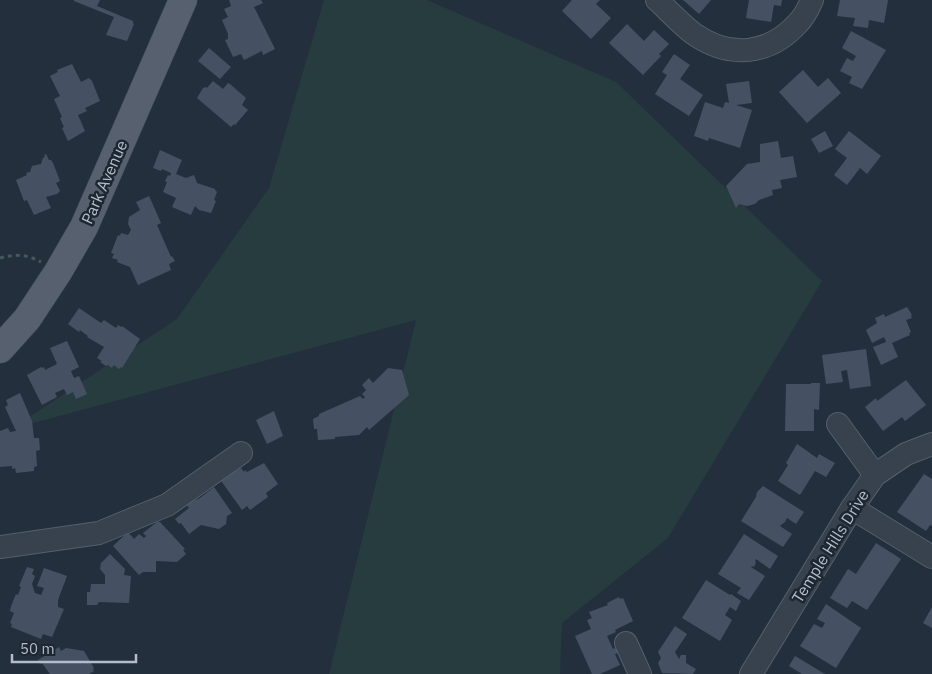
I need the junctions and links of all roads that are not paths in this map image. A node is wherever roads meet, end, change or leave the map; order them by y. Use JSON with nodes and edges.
{"nodes":[{"id":1,"x":183,"y":0,"type":"edge"},
{"id":2,"x":657,"y":0,"type":"edge"},
{"id":3,"x":812,"y":0,"type":"edge"},
{"id":4,"x":0,"y":349,"type":"edge"},
{"id":5,"x":838,"y":424,"type":"dead end"},
{"id":6,"x":932,"y":444,"type":"edge"},
{"id":7,"x":241,"y":453,"type":"dead end"},
{"id":8,"x":875,"y":475,"type":"junction"},
{"id":9,"x":852,"y":508,"type":"junction"},
{"id":10,"x":0,"y":547,"type":"edge"},
{"id":11,"x":932,"y":558,"type":"edge"},
{"id":12,"x":626,"y":643,"type":"dead end"},
{"id":13,"x":640,"y":674,"type":"edge"},
{"id":14,"x":751,"y":674,"type":"edge"}],
"edges":[{"from":1,"to":4,"type":"main road","name":"Park Avenue"},
{"from":2,"to":3,"type":"street"},
{"from":5,"to":8,"type":"street"},
{"from":6,"to":8,"type":"street","name":"Temple Hills Drive"},
{"from":7,"to":10,"type":"street"},
{"from":8,"to":9,"type":"street","name":"Temple Hills Drive"},
{"from":9,"to":11,"type":"street"},
{"from":9,"to":14,"type":"street","name":"Temple Hills Drive"},
{"from":12,"to":13,"type":"street"}]}
